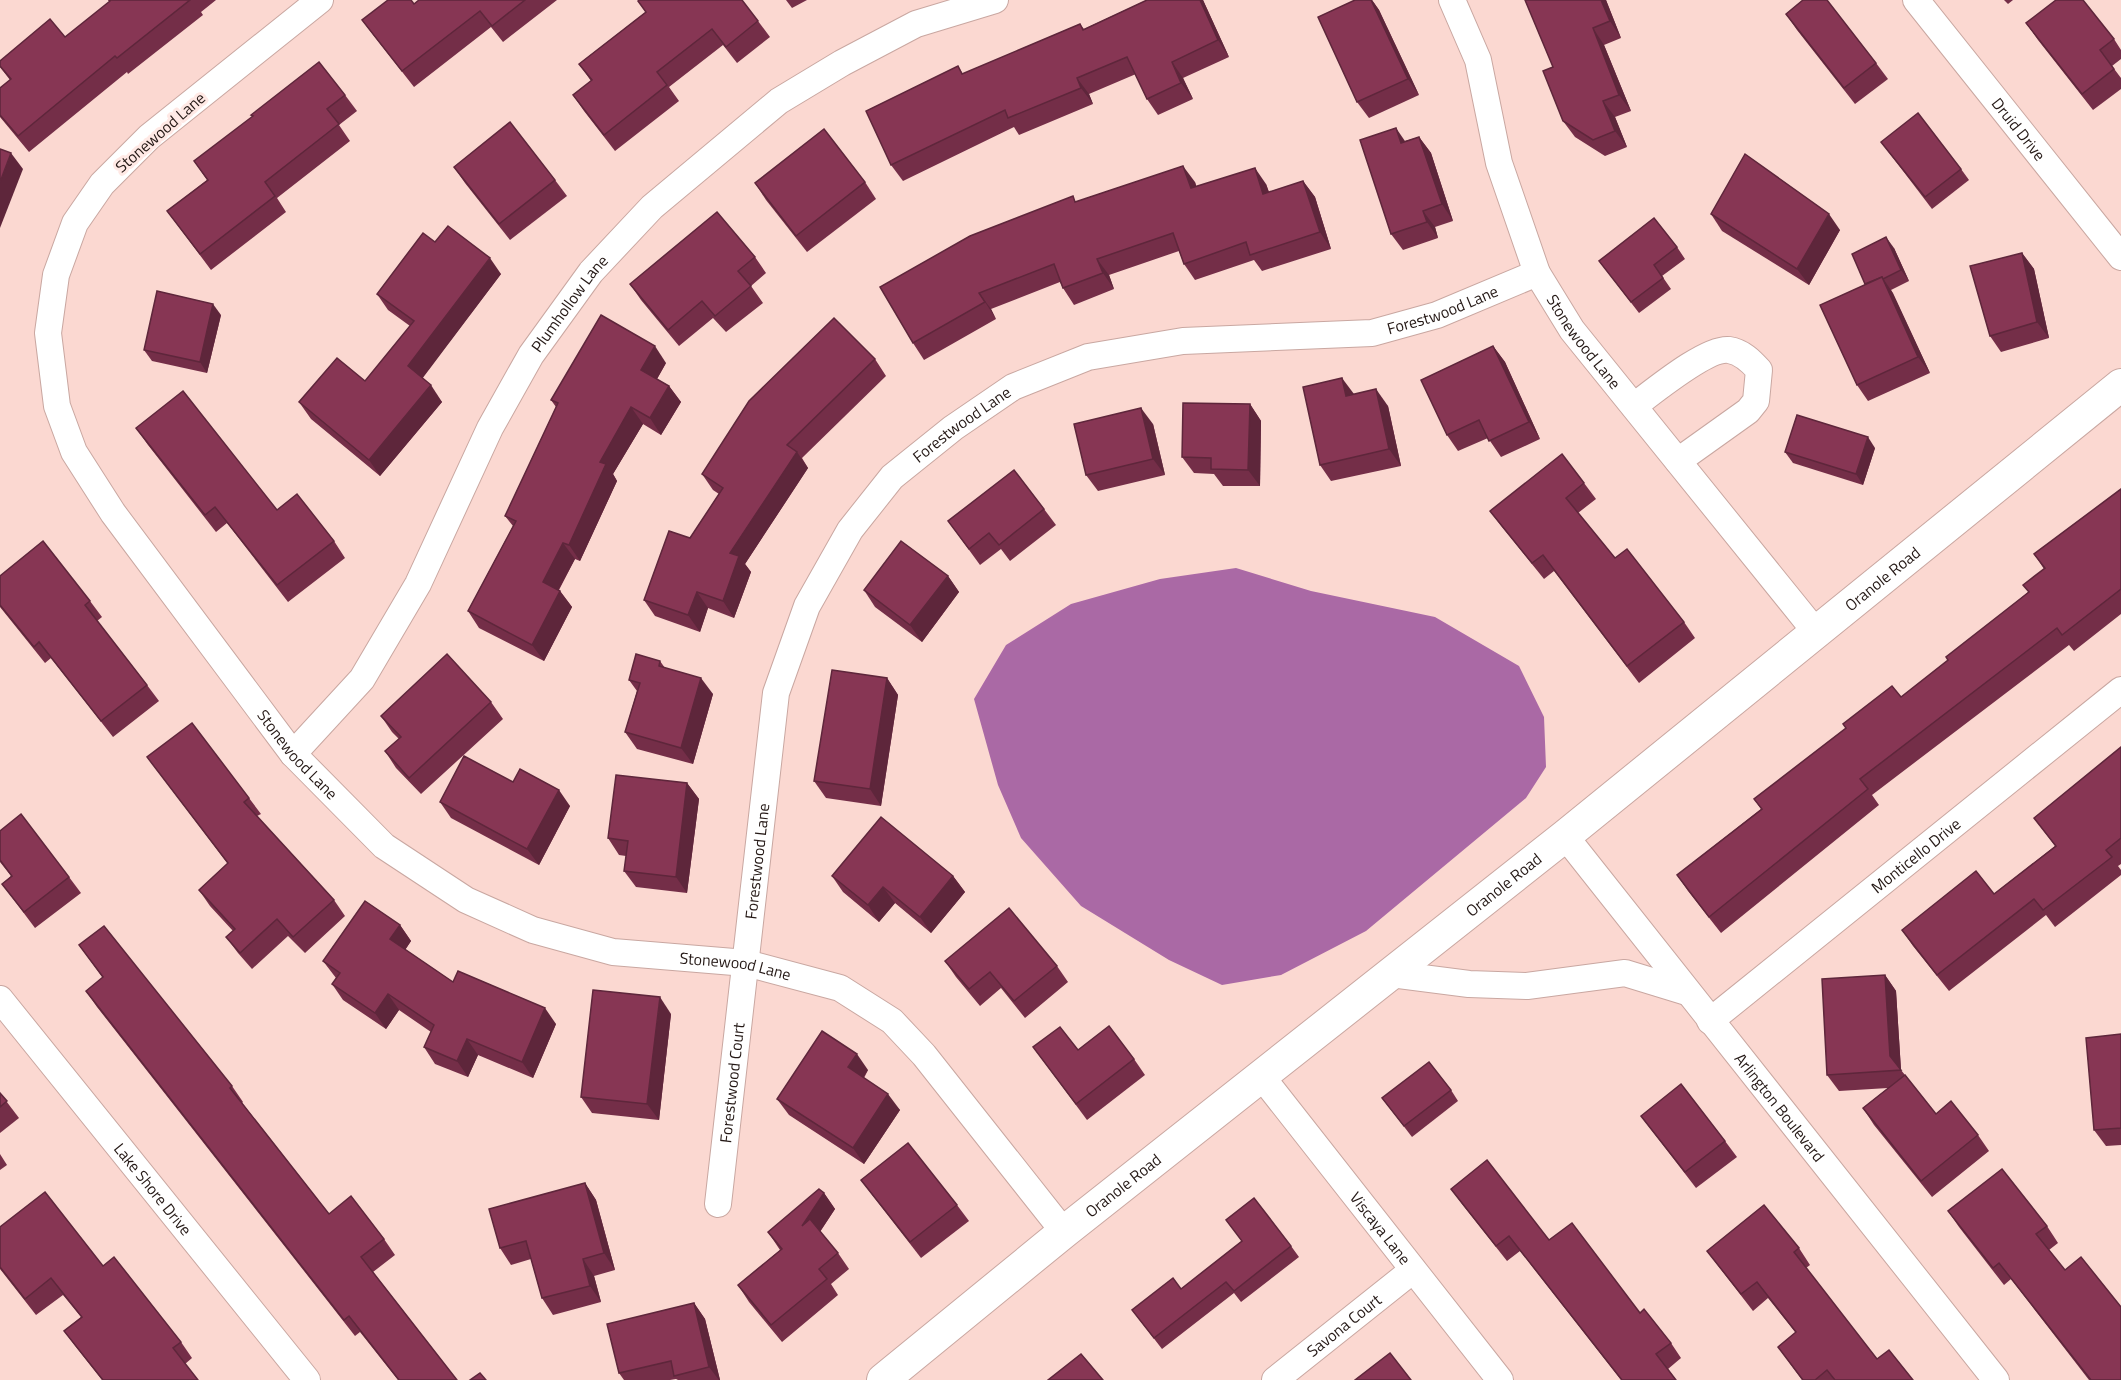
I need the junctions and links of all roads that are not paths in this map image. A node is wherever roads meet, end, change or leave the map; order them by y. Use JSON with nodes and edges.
{"nodes":[{"id":1,"x":320,"y":0,"type":"edge"},
{"id":2,"x":995,"y":0,"type":"edge"},
{"id":3,"x":1452,"y":0,"type":"edge"},
{"id":4,"x":1916,"y":0,"type":"edge"},
{"id":5,"x":2121,"y":257,"type":"edge"},
{"id":6,"x":1537,"y":273,"type":"junction"},
{"id":7,"x":2121,"y":385,"type":"edge"},
{"id":8,"x":1634,"y":406,"type":"junction"},
{"id":9,"x":1678,"y":461,"type":"junction"},
{"id":10,"x":1815,"y":631,"type":"junction"},
{"id":11,"x":2121,"y":690,"type":"edge"},
{"id":12,"x":293,"y":754,"type":"junction"},
{"id":13,"x":1564,"y":836,"type":"junction"},
{"id":14,"x":746,"y":963,"type":"junction"},
{"id":15,"x":1391,"y":974,"type":"junction"},
{"id":16,"x":1687,"y":993,"type":"junction"},
{"id":17,"x":0,"y":999,"type":"edge"},
{"id":18,"x":1710,"y":1021,"type":"junction"},
{"id":19,"x":1262,"y":1077,"type":"junction"},
{"id":20,"x":718,"y":1204,"type":"dead end"},
{"id":21,"x":1064,"y":1232,"type":"junction"},
{"id":22,"x":1413,"y":1270,"type":"junction"},
{"id":23,"x":307,"y":1380,"type":"edge"},
{"id":24,"x":883,"y":1380,"type":"edge"},
{"id":25,"x":1275,"y":1380,"type":"edge"},
{"id":26,"x":1500,"y":1380,"type":"edge"},
{"id":27,"x":1996,"y":1380,"type":"edge"}],
"edges":[{"from":1,"to":12,"type":"street","name":"Stonewood Lane"},
{"from":2,"to":12,"type":"street","name":"Plumhollow Lane"},
{"from":3,"to":6,"type":"street","name":"Stonewood Lane"},
{"from":4,"to":5,"type":"street","name":"Druid Drive"},
{"from":6,"to":8,"type":"street","name":"Stonewood Lane"},
{"from":6,"to":14,"type":"street","name":"Forestwood Lane"},
{"from":7,"to":10,"type":"street","name":"Oranole Road"},
{"from":8,"to":9,"type":"street","name":"Stonewood Lane"},
{"from":8,"to":9,"type":"street"},
{"from":9,"to":10,"type":"street","name":"Stonewood Lane"},
{"from":10,"to":13,"type":"street","name":"Oranole Road"},
{"from":11,"to":18,"type":"street","name":"Monticello Drive"},
{"from":12,"to":14,"type":"street","name":"Stonewood Lane"},
{"from":13,"to":15,"type":"street","name":"Oranole Road"},
{"from":13,"to":16,"type":"street","name":"Arlington Boulevard"},
{"from":14,"to":20,"type":"street","name":"Forestwood Court"},
{"from":14,"to":21,"type":"street","name":"Stonewood Lane"},
{"from":15,"to":16,"type":"street"},
{"from":15,"to":19,"type":"street","name":"Oranole Road"},
{"from":16,"to":18,"type":"street","name":"Arlington Boulevard"},
{"from":17,"to":23,"type":"street","name":"Lake Shore Drive"},
{"from":18,"to":27,"type":"street","name":"Arlington Boulevard"},
{"from":19,"to":21,"type":"street","name":"Oranole Road"},
{"from":19,"to":22,"type":"street","name":"Viscaya Lane"},
{"from":21,"to":24,"type":"street","name":"Oranole Road"},
{"from":22,"to":25,"type":"street","name":"Savona Court"},
{"from":22,"to":26,"type":"street","name":"Viscaya Lane"}]}
